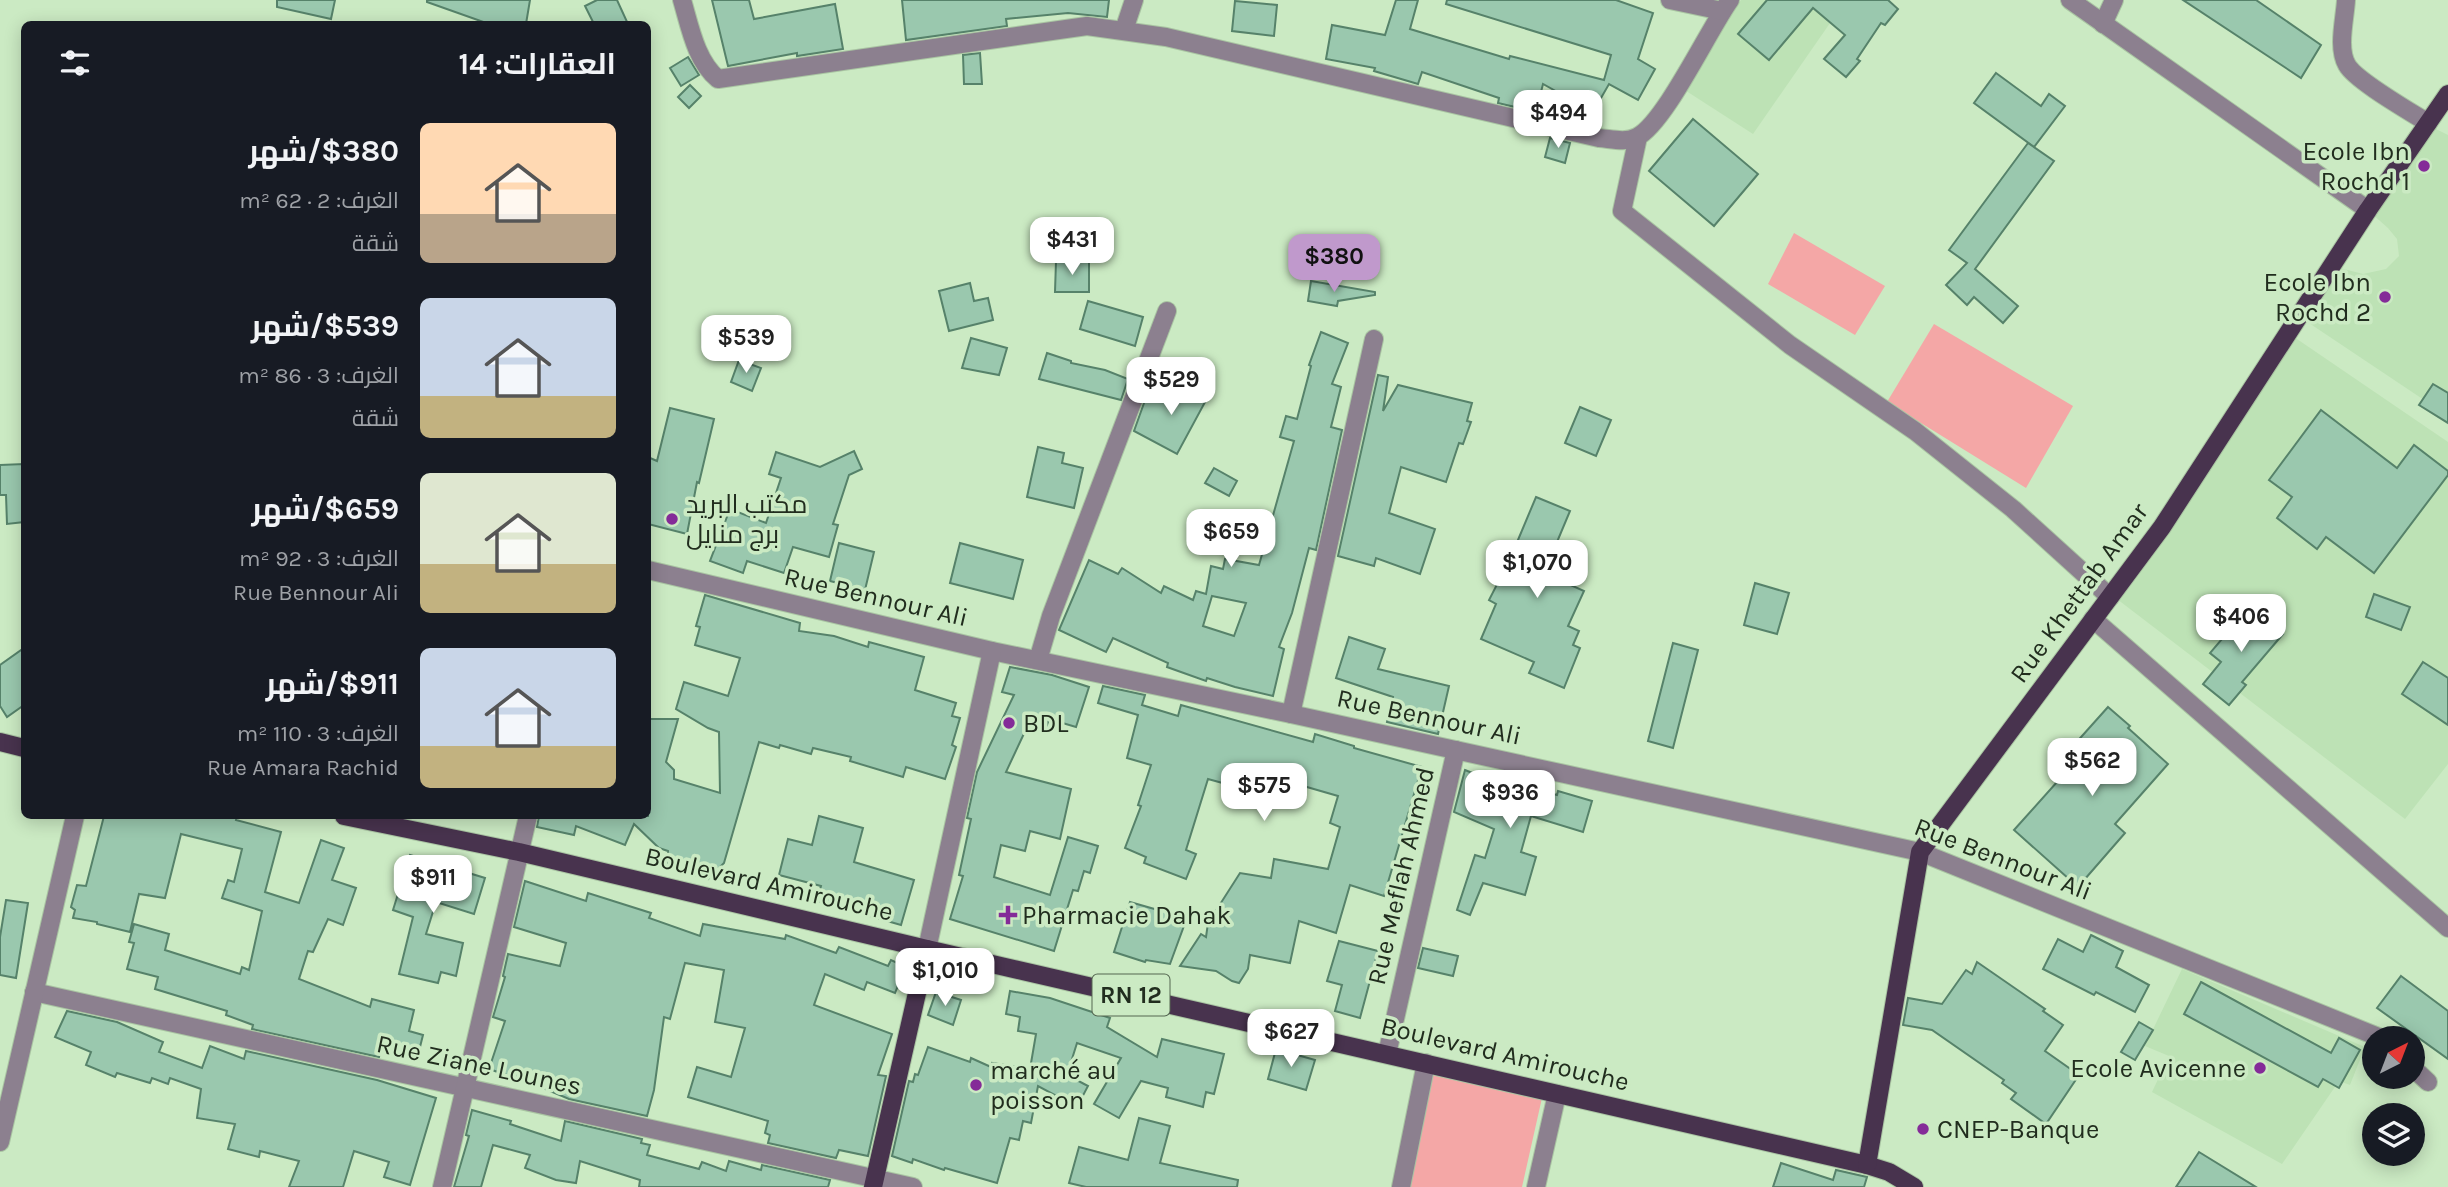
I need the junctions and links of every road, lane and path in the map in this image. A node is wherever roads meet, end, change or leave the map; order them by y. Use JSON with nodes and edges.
{"nodes":[{"id":1,"x":682,"y":0,"type":"edge"},
{"id":2,"x":1134,"y":0,"type":"edge"},
{"id":3,"x":1670,"y":0,"type":"edge"},
{"id":4,"x":2070,"y":0,"type":"edge"},
{"id":5,"x":2114,"y":0,"type":"edge"},
{"id":6,"x":2346,"y":0,"type":"edge"},
{"id":7,"x":1726,"y":6,"type":"edge"},
{"id":8,"x":2104,"y":24,"type":"junction"},
{"id":9,"x":1125,"y":30,"type":"junction"},
{"id":10,"x":2448,"y":94,"type":"edge"},
{"id":11,"x":2428,"y":123,"type":"junction"},
{"id":12,"x":1638,"y":137,"type":"junction"},
{"id":13,"x":2368,"y":209,"type":"junction"},
{"id":14,"x":1167,"y":311,"type":"dead end"},
{"id":15,"x":1374,"y":338,"type":"dead end"},
{"id":16,"x":651,"y":571,"type":"edge"},
{"id":17,"x":2110,"y":597,"type":"junction"},
{"id":18,"x":2093,"y":620,"type":"junction"},
{"id":19,"x":992,"y":651,"type":"junction"},
{"id":20,"x":1038,"y":660,"type":"junction"},
{"id":21,"x":1291,"y":714,"type":"junction"},
{"id":22,"x":0,"y":742,"type":"edge"},
{"id":23,"x":21,"y":747,"type":"edge"},
{"id":24,"x":1456,"y":750,"type":"junction"},
{"id":25,"x":74,"y":819,"type":"edge"},
{"id":26,"x":359,"y":819,"type":"edge"},
{"id":27,"x":527,"y":819,"type":"edge"},
{"id":28,"x":519,"y":852,"type":"junction"},
{"id":29,"x":1920,"y":852,"type":"junction"},
{"id":30,"x":2448,"y":928,"type":"edge"},
{"id":31,"x":927,"y":949,"type":"junction"},
{"id":32,"x":34,"y":992,"type":"junction"},
{"id":33,"x":2362,"y":1030,"type":"edge"},
{"id":34,"x":1387,"y":1054,"type":"junction"},
{"id":35,"x":1426,"y":1063,"type":"junction"},
{"id":36,"x":465,"y":1089,"type":"junction"},
{"id":37,"x":1558,"y":1094,"type":"junction"},
{"id":38,"x":0,"y":1142,"type":"edge"},
{"id":39,"x":1867,"y":1165,"type":"junction"},
{"id":40,"x":1888,"y":1180,"type":"edge"},
{"id":41,"x":874,"y":1183,"type":"edge"},
{"id":42,"x":442,"y":1187,"type":"edge"},
{"id":43,"x":913,"y":1187,"type":"edge"},
{"id":44,"x":1401,"y":1187,"type":"edge"},
{"id":45,"x":1536,"y":1187,"type":"edge"},
{"id":46,"x":1914,"y":1187,"type":"edge"}],
"edges":[{"from":1,"to":9,"type":"street"},
{"from":2,"to":9,"type":"street"},
{"from":3,"to":7,"type":"street"},
{"from":4,"to":8,"type":"street"},
{"from":5,"to":8,"type":"street"},
{"from":6,"to":11,"type":"street"},
{"from":7,"to":12,"type":"street"},
{"from":8,"to":13,"type":"street"},
{"from":9,"to":12,"type":"street"},
{"from":10,"to":11,"type":"main road","name":"Rue Khettab Amar"},
{"from":11,"to":13,"type":"main road","name":"Rue Khettab Amar"},
{"from":12,"to":17,"type":"street"},
{"from":13,"to":17,"type":"main road","name":"Rue Khettab Amar"},
{"from":14,"to":20,"type":"street"},
{"from":15,"to":21,"type":"street"},
{"from":16,"to":19,"type":"street","name":"Rue Bennour Ali"},
{"from":17,"to":18,"type":"main road","name":"Rue Khettab Amar"},
{"from":18,"to":29,"type":"main road","name":"Rue Khettab Amar"},
{"from":18,"to":30,"type":"street"},
{"from":19,"to":20,"type":"street","name":"Rue Bennour Ali"},
{"from":19,"to":31,"type":"street"},
{"from":20,"to":21,"type":"street","name":"Rue Bennour Ali"},
{"from":21,"to":24,"type":"street","name":"Rue Bennour Ali"},
{"from":22,"to":23,"type":"main road"},
{"from":24,"to":29,"type":"street","name":"Rue Bennour Ali"},
{"from":24,"to":34,"type":"street","name":"Rue Meflah Ahmed"},
{"from":25,"to":32,"type":"street"},
{"from":26,"to":28,"type":"main road","name":"Boulevard Amirouche","number":"RN 12"},
{"from":27,"to":28,"type":"street"},
{"from":28,"to":31,"type":"main road","name":"Boulevard Amirouche","number":"RN 12"},
{"from":28,"to":36,"type":"street"},
{"from":29,"to":33,"type":"street","name":"Rue Bennour Ali"},
{"from":29,"to":39,"type":"main road","name":"Rue Khettab Amar"},
{"from":31,"to":34,"type":"main road","name":"Boulevard Amirouche","number":"RN 12"},
{"from":31,"to":41,"type":"main road"},
{"from":32,"to":36,"type":"street","name":"Rue Ziane Lounes"},
{"from":32,"to":38,"type":"street"},
{"from":34,"to":35,"type":"main road","name":"Boulevard Amirouche","number":"RN 12"},
{"from":35,"to":37,"type":"main road","name":"Boulevard Amirouche","number":"RN 12"},
{"from":35,"to":44,"type":"street"},
{"from":36,"to":41,"type":"street","name":"Rue Ziane Lounes"},
{"from":36,"to":42,"type":"street"},
{"from":37,"to":39,"type":"main road","name":"Boulevard Amirouche","number":"RN 12"},
{"from":37,"to":45,"type":"street"},
{"from":39,"to":40,"type":"main road","name":"Boulevard Amirouche","number":"RN 12"},
{"from":40,"to":46,"type":"main road","name":"Boulevard Amirouche","number":"RN 12"},
{"from":41,"to":43,"type":"street","name":"Rue Ziane Lounes"}]}
